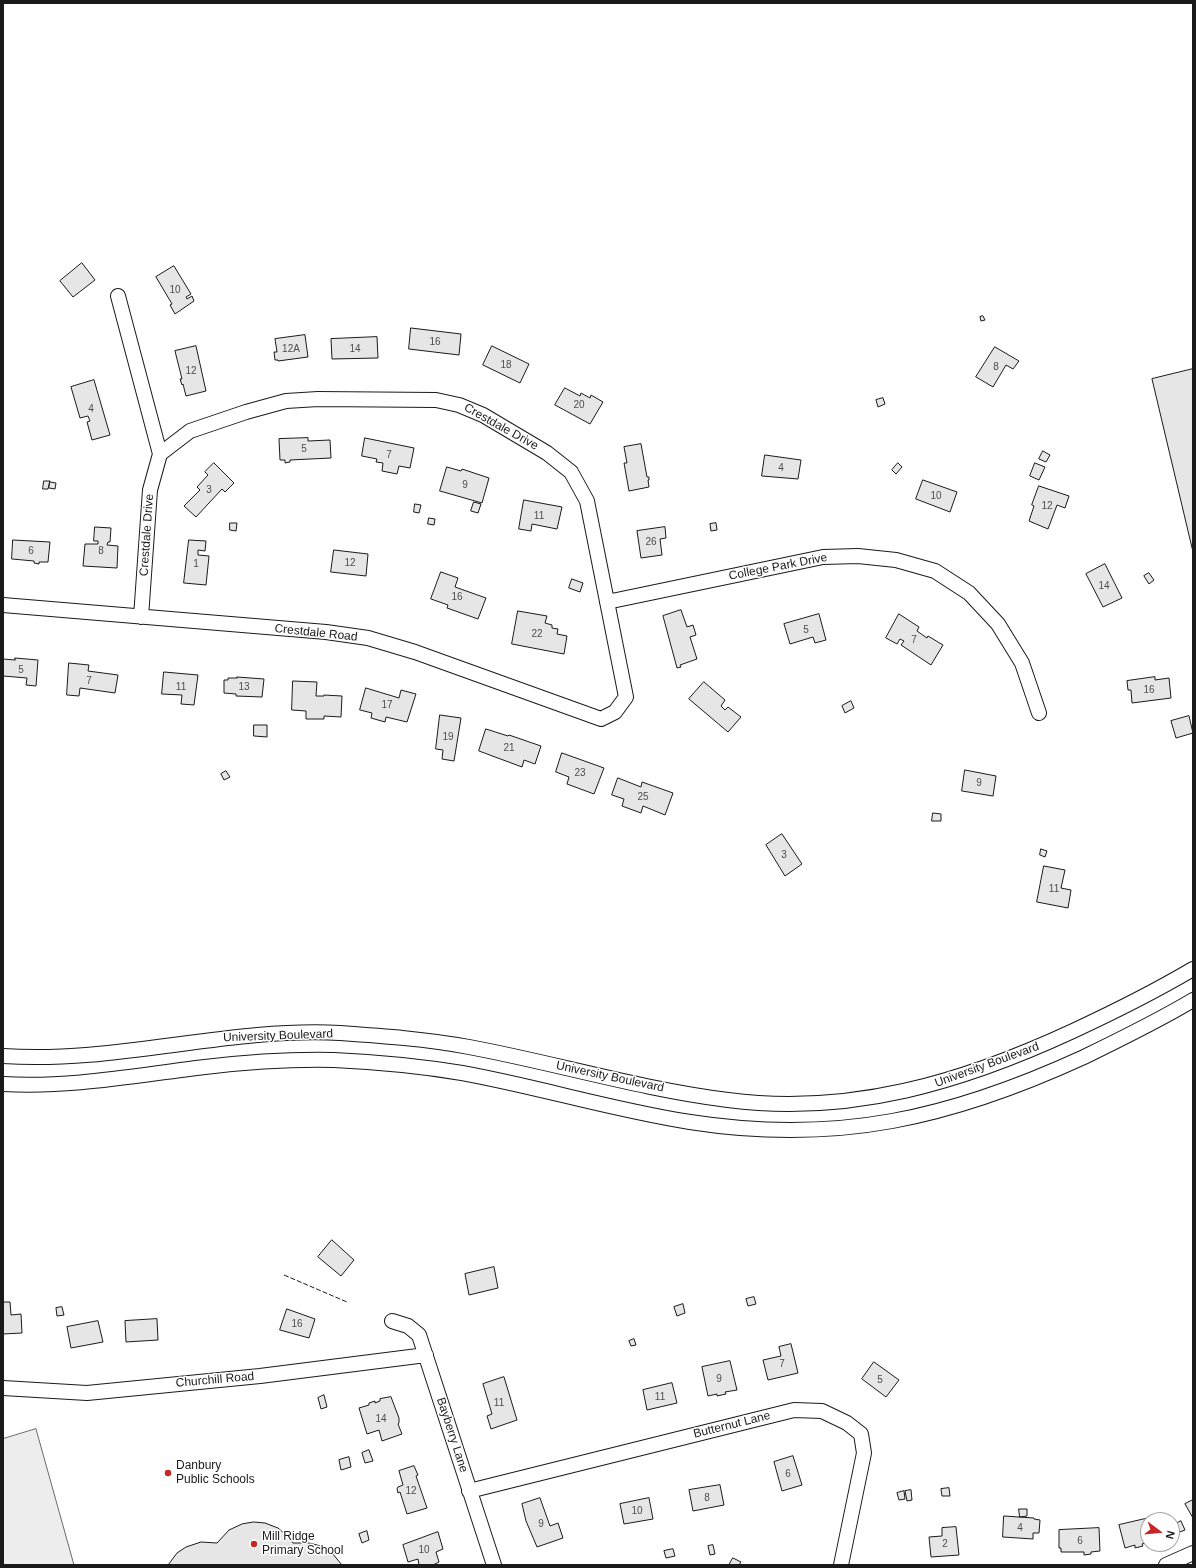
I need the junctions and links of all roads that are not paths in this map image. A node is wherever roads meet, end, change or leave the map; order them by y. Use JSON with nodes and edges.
{"nodes":[{"id":1,"x":118,"y":296,"type":"dead end"},
{"id":2,"x":160,"y":454,"type":"junction"},
{"id":3,"x":608,"y":602,"type":"junction"},
{"id":4,"x":3,"y":605,"type":"edge"},
{"id":5,"x":141,"y":617,"type":"junction"},
{"id":6,"x":615,"y":712,"type":"joint"},
{"id":7,"x":1039,"y":713,"type":"dead end"},
{"id":8,"x":1193,"y":969,"type":"edge"},
{"id":9,"x":1193,"y":1000,"type":"edge"},
{"id":10,"x":3,"y":1056,"type":"edge"},
{"id":11,"x":3,"y":1084,"type":"edge"},
{"id":12,"x":392,"y":1321,"type":"dead end"},
{"id":13,"x":426,"y":1355,"type":"junction"},
{"id":14,"x":3,"y":1388,"type":"edge"},
{"id":15,"x":469,"y":1491,"type":"junction"},
{"id":16,"x":1193,"y":1553,"type":"edge"},
{"id":17,"x":494,"y":1565,"type":"edge"},
{"id":18,"x":841,"y":1565,"type":"edge"},
{"id":19,"x":1166,"y":1565,"type":"edge"}],
"edges":[{"from":1,"to":2,"type":"street"},
{"from":2,"to":3,"type":"street","name":"Crestdale Drive"},
{"from":2,"to":5,"type":"street","name":"Crestdale Drive"},
{"from":3,"to":6,"type":"street","name":"Crestdale Drive"},
{"from":3,"to":7,"type":"street","name":"College Park Drive"},
{"from":4,"to":5,"type":"street","name":"Crestdale Road"},
{"from":5,"to":6,"type":"street","name":"Crestdale Road"},
{"from":8,"to":10,"type":"street","name":"University Boulevard"},
{"from":9,"to":11,"type":"street","name":"University Boulevard"},
{"from":12,"to":13,"type":"street","name":"Bayberry Lane"},
{"from":13,"to":14,"type":"street","name":"Churchill Road"},
{"from":13,"to":15,"type":"street","name":"Bayberry Lane"},
{"from":15,"to":17,"type":"street","name":"Bayberry Lane"},
{"from":15,"to":18,"type":"street","name":"Butternut Lane"},
{"from":16,"to":19,"type":"street"}]}
